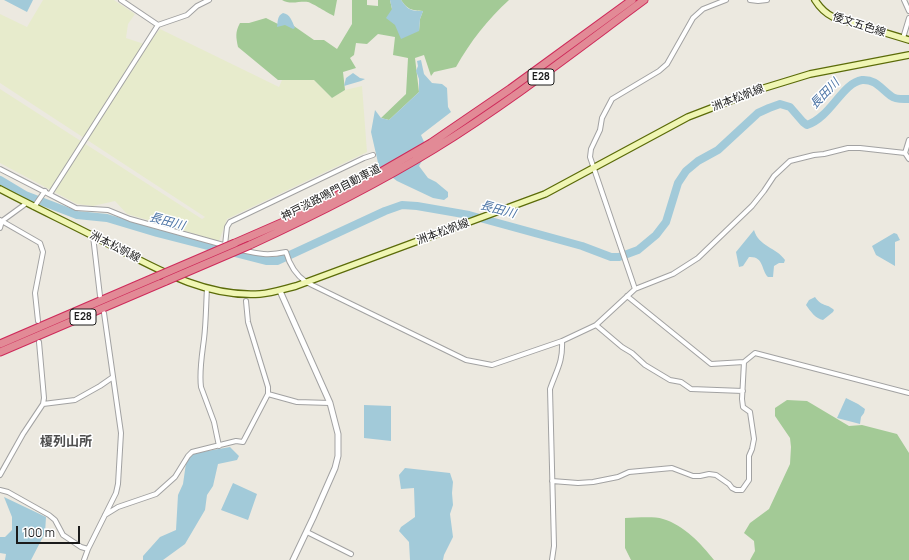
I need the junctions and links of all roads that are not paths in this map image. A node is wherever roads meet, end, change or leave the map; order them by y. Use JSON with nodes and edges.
{"nodes":[{"id":1,"x":121,"y":0,"type":"edge"},
{"id":2,"x":209,"y":0,"type":"edge"},
{"id":3,"x":632,"y":0,"type":"edge"},
{"id":4,"x":644,"y":0,"type":"edge"},
{"id":5,"x":726,"y":0,"type":"edge"},
{"id":6,"x":750,"y":0,"type":"edge"},
{"id":7,"x":767,"y":0,"type":"edge"},
{"id":8,"x":815,"y":0,"type":"edge"},
{"id":9,"x":904,"y":0,"type":"edge"},
{"id":10,"x":909,"y":11,"type":"edge"},
{"id":11,"x":909,"y":18,"type":"edge"},
{"id":12,"x":158,"y":25,"type":"junction"},
{"id":13,"x":906,"y":39,"type":"edge"},
{"id":14,"x":909,"y":55,"type":"edge"},
{"id":15,"x":909,"y":140,"type":"edge"},
{"id":16,"x":432,"y":146,"type":"junction"},
{"id":17,"x":373,"y":156,"type":"dead end"},
{"id":18,"x":908,"y":156,"type":"edge"},
{"id":19,"x":594,"y":169,"type":"junction"},
{"id":20,"x":0,"y":170,"type":"edge"},
{"id":21,"x":374,"y":180,"type":"junction"},
{"id":22,"x":0,"y":190,"type":"edge"},
{"id":23,"x":44,"y":191,"type":"junction"},
{"id":24,"x":50,"y":194,"type":"junction"},
{"id":25,"x":25,"y":202,"type":"junction"},
{"id":26,"x":34,"y":207,"type":"junction"},
{"id":27,"x":1,"y":220,"type":"edge"},
{"id":28,"x":0,"y":228,"type":"edge"},
{"id":29,"x":93,"y":236,"type":"junction"},
{"id":30,"x":225,"y":245,"type":"junction"},
{"id":31,"x":306,"y":282,"type":"junction"},
{"id":32,"x":207,"y":288,"type":"junction"},
{"id":33,"x":635,"y":289,"type":"junction"},
{"id":34,"x":280,"y":291,"type":"junction"},
{"id":35,"x":100,"y":296,"type":"dead end"},
{"id":36,"x":627,"y":296,"type":"junction"},
{"id":37,"x":246,"y":301,"type":"dead end"},
{"id":38,"x":104,"y":313,"type":"dead end"},
{"id":39,"x":38,"y":321,"type":"tunnel mouth"},
{"id":40,"x":596,"y":325,"type":"junction"},
{"id":41,"x":562,"y":341,"type":"junction"},
{"id":42,"x":39,"y":342,"type":"tunnel mouth"},
{"id":43,"x":0,"y":344,"type":"edge"},
{"id":44,"x":0,"y":352,"type":"edge"},
{"id":45,"x":744,"y":362,"type":"junction"},
{"id":46,"x":113,"y":377,"type":"junction"},
{"id":47,"x":743,"y":391,"type":"junction"},
{"id":48,"x":909,"y":393,"type":"edge"},
{"id":49,"x":268,"y":394,"type":"junction"},
{"id":50,"x":330,"y":403,"type":"junction"},
{"id":51,"x":43,"y":404,"type":"junction"},
{"id":52,"x":219,"y":446,"type":"junction"},
{"id":53,"x":0,"y":475,"type":"edge"},
{"id":54,"x":552,"y":480,"type":"junction"},
{"id":55,"x":0,"y":490,"type":"edge"},
{"id":56,"x":104,"y":515,"type":"junction"},
{"id":57,"x":306,"y":532,"type":"junction"},
{"id":58,"x":88,"y":549,"type":"junction"},
{"id":59,"x":351,"y":554,"type":"dead end"},
{"id":60,"x":84,"y":560,"type":"edge"},
{"id":61,"x":293,"y":560,"type":"edge"},
{"id":62,"x":552,"y":560,"type":"edge"}],
"edges":[{"from":1,"to":12,"type":"street"},
{"from":2,"to":12,"type":"street"},
{"from":3,"to":16,"type":"highway","name":"神戸淡路鳴門自動車道","number":"E28"},
{"from":4,"to":16,"type":"highway","name":"神戸淡路鳴門自動車道","number":"E28"},
{"from":5,"to":19,"type":"street"},
{"from":6,"to":7,"type":"street"},
{"from":8,"to":13,"type":"main road","name":"倭文五色線"},
{"from":9,"to":10,"type":"street"},
{"from":11,"to":13,"type":"street"},
{"from":12,"to":24,"type":"street"},
{"from":14,"to":19,"type":"main road","name":"洲本松帆線"},
{"from":15,"to":18,"type":"street"},
{"from":16,"to":21,"type":"highway","name":"神戸淡路鳴門自動車道","number":"E28"},
{"from":17,"to":30,"type":"street"},
{"from":18,"to":33,"type":"street"},
{"from":19,"to":31,"type":"main road","name":"洲本松帆線"},
{"from":19,"to":33,"type":"street"},
{"from":20,"to":23,"type":"street"},
{"from":21,"to":43,"type":"highway","name":"神戸淡路鳴門自動車道","number":"E28","bridge":true},
{"from":21,"to":44,"type":"highway","name":"神戸淡路鳴門自動車道","number":"E28","bridge":true},
{"from":22,"to":25,"type":"main road","name":"洲本松帆線"},
{"from":23,"to":24,"type":"street"},
{"from":23,"to":26,"type":"street"},
{"from":24,"to":30,"type":"street"},
{"from":25,"to":26,"type":"main road","name":"洲本松帆線"},
{"from":25,"to":27,"type":"street"},
{"from":26,"to":29,"type":"main road","name":"洲本松帆線"},
{"from":27,"to":28,"type":"street"},
{"from":27,"to":39,"type":"street"},
{"from":29,"to":32,"type":"main road","name":"洲本松帆線"},
{"from":29,"to":35,"type":"street"},
{"from":30,"to":31,"type":"street"},
{"from":31,"to":34,"type":"main road","name":"洲本松帆線"},
{"from":31,"to":41,"type":"street"},
{"from":32,"to":34,"type":"main road","name":"洲本松帆線"},
{"from":32,"to":52,"type":"street"},
{"from":33,"to":36,"type":"street"},
{"from":34,"to":50,"type":"street"},
{"from":36,"to":40,"type":"street"},
{"from":36,"to":45,"type":"street"},
{"from":37,"to":49,"type":"street"},
{"from":38,"to":46,"type":"street"},
{"from":40,"to":41,"type":"street"},
{"from":40,"to":47,"type":"street"},
{"from":41,"to":54,"type":"street"},
{"from":42,"to":51,"type":"street"},
{"from":45,"to":47,"type":"street"},
{"from":45,"to":48,"type":"street"},
{"from":46,"to":51,"type":"street"},
{"from":46,"to":56,"type":"street"},
{"from":47,"to":54,"type":"street"},
{"from":49,"to":50,"type":"street"},
{"from":49,"to":52,"type":"street"},
{"from":50,"to":57,"type":"street"},
{"from":51,"to":53,"type":"street"},
{"from":52,"to":56,"type":"street"},
{"from":54,"to":62,"type":"street"},
{"from":55,"to":58,"type":"street"},
{"from":56,"to":58,"type":"street"},
{"from":57,"to":59,"type":"street"},
{"from":57,"to":61,"type":"street"},
{"from":58,"to":60,"type":"street"}]}
